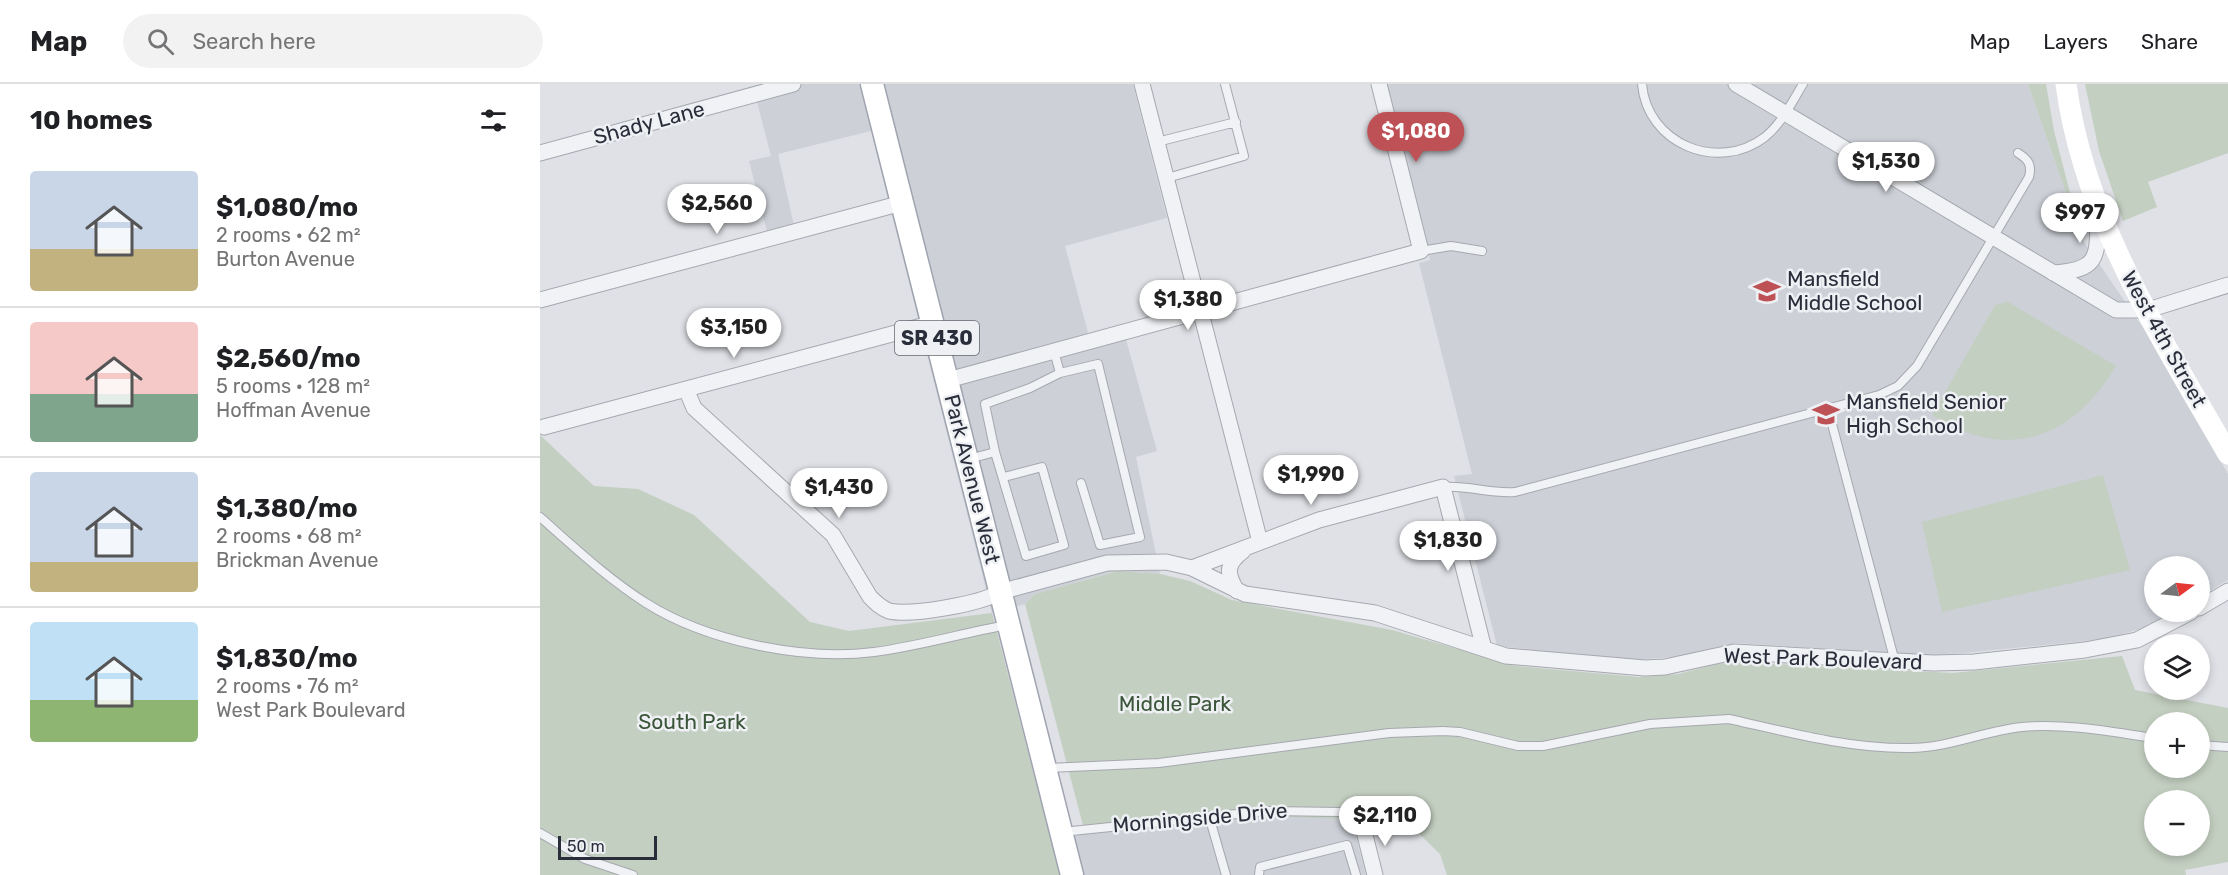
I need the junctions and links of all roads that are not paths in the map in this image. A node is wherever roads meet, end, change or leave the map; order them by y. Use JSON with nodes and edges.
{"nodes":[{"id":1,"x":793,"y":84,"type":"edge"},
{"id":2,"x":872,"y":84,"type":"edge"},
{"id":3,"x":1142,"y":84,"type":"edge"},
{"id":4,"x":1225,"y":84,"type":"edge"},
{"id":5,"x":1379,"y":84,"type":"edge"},
{"id":6,"x":1642,"y":84,"type":"edge"},
{"id":7,"x":1736,"y":84,"type":"edge"},
{"id":8,"x":1803,"y":84,"type":"edge"},
{"id":9,"x":2066,"y":84,"type":"edge"},
{"id":10,"x":1786,"y":114,"type":"junction"},
{"id":11,"x":1236,"y":122,"type":"junction"},
{"id":12,"x":1157,"y":142,"type":"junction"},
{"id":13,"x":540,"y":153,"type":"edge"},
{"id":14,"x":2018,"y":153,"type":"dead end"},
{"id":15,"x":1167,"y":178,"type":"junction"},
{"id":16,"x":902,"y":203,"type":"junction"},
{"id":17,"x":2098,"y":209,"type":"junction"},
{"id":18,"x":1992,"y":238,"type":"junction"},
{"id":19,"x":1421,"y":251,"type":"junction"},
{"id":20,"x":1482,"y":251,"type":"dead end"},
{"id":21,"x":2053,"y":273,"type":"junction"},
{"id":22,"x":2228,"y":285,"type":"edge"},
{"id":23,"x":540,"y":300,"type":"edge"},
{"id":24,"x":1200,"y":310,"type":"junction"},
{"id":25,"x":2148,"y":310,"type":"junction"},
{"id":26,"x":933,"y":323,"type":"junction"},
{"id":27,"x":1054,"y":351,"type":"junction"},
{"id":28,"x":1060,"y":373,"type":"junction"},
{"id":29,"x":948,"y":380,"type":"junction"},
{"id":30,"x":686,"y":389,"type":"junction"},
{"id":31,"x":1828,"y":409,"type":"junction"},
{"id":32,"x":544,"y":427,"type":"dead end"},
{"id":33,"x":995,"y":452,"type":"junction"},
{"id":34,"x":2228,"y":454,"type":"edge"},
{"id":35,"x":967,"y":460,"type":"junction"},
{"id":36,"x":1004,"y":477,"type":"junction"},
{"id":37,"x":1081,"y":483,"type":"dead end"},
{"id":38,"x":1443,"y":487,"type":"junction"},
{"id":39,"x":540,"y":517,"type":"edge"},
{"id":40,"x":1100,"y":545,"type":"junction"},
{"id":41,"x":1253,"y":545,"type":"junction"},
{"id":42,"x":1107,"y":562,"type":"junction"},
{"id":43,"x":1192,"y":568,"type":"junction"},
{"id":44,"x":1237,"y":591,"type":"junction"},
{"id":45,"x":2228,"y":591,"type":"edge"},
{"id":46,"x":1000,"y":592,"type":"junction"},
{"id":47,"x":2210,"y":602,"type":"edge"},
{"id":48,"x":2172,"y":622,"type":"edge"},
{"id":49,"x":1009,"y":625,"type":"junction"},
{"id":50,"x":1484,"y":649,"type":"junction"},
{"id":51,"x":1895,"y":662,"type":"junction"},
{"id":52,"x":2144,"y":737,"type":"edge"},
{"id":53,"x":2210,"y":746,"type":"edge"},
{"id":54,"x":2228,"y":747,"type":"edge"},
{"id":55,"x":1044,"y":768,"type":"junction"},
{"id":56,"x":1339,"y":812,"type":"dead end"},
{"id":57,"x":1209,"y":816,"type":"junction"},
{"id":58,"x":1363,"y":827,"type":"dead end"},
{"id":59,"x":1061,"y":832,"type":"junction"},
{"id":60,"x":540,"y":833,"type":"edge"},
{"id":61,"x":633,"y":875,"type":"edge"},
{"id":62,"x":1072,"y":875,"type":"edge"},
{"id":63,"x":1226,"y":875,"type":"edge"},
{"id":64,"x":1259,"y":875,"type":"edge"},
{"id":65,"x":1356,"y":875,"type":"edge"},
{"id":66,"x":1375,"y":875,"type":"edge"}],
"edges":[{"from":1,"to":13,"type":"street","name":"Shady Lane"},
{"from":2,"to":16,"type":"main road","name":"Park Avenue West","number":"SR 430"},
{"from":3,"to":12,"type":"street"},
{"from":4,"to":11,"type":"lane"},
{"from":5,"to":19,"type":"street"},
{"from":6,"to":10,"type":"lane"},
{"from":7,"to":10,"type":"street"},
{"from":8,"to":10,"type":"lane"},
{"from":9,"to":17,"type":"main road","name":"West 4th Street"},
{"from":10,"to":18,"type":"street"},
{"from":11,"to":12,"type":"lane"},
{"from":11,"to":15,"type":"lane"},
{"from":12,"to":15,"type":"street"},
{"from":14,"to":18,"type":"lane"},
{"from":15,"to":24,"type":"street"},
{"from":16,"to":23,"type":"street"},
{"from":16,"to":26,"type":"main road","name":"Park Avenue West","number":"SR 430"},
{"from":17,"to":21,"type":"street"},
{"from":17,"to":25,"type":"main road","name":"West 4th Street"},
{"from":18,"to":21,"type":"street"},
{"from":18,"to":31,"type":"lane"},
{"from":19,"to":20,"type":"lane"},
{"from":19,"to":24,"type":"street"},
{"from":21,"to":25,"type":"street"},
{"from":22,"to":25,"type":"street"},
{"from":24,"to":27,"type":"street"},
{"from":24,"to":41,"type":"street"},
{"from":25,"to":34,"type":"main road","name":"West 4th Street"},
{"from":26,"to":29,"type":"main road","name":"Park Avenue West","number":"SR 430"},
{"from":26,"to":30,"type":"street"},
{"from":27,"to":28,"type":"lane"},
{"from":27,"to":29,"type":"street"},
{"from":28,"to":33,"type":"lane"},
{"from":28,"to":40,"type":"lane"},
{"from":29,"to":35,"type":"main road","name":"Park Avenue West","number":"SR 430"},
{"from":30,"to":32,"type":"street"},
{"from":30,"to":46,"type":"street","name":"West Park Boulevard"},
{"from":31,"to":38,"type":"lane"},
{"from":31,"to":51,"type":"lane"},
{"from":33,"to":35,"type":"lane"},
{"from":33,"to":36,"type":"lane"},
{"from":35,"to":46,"type":"main road","name":"Park Avenue West","number":"SR 430"},
{"from":36,"to":36,"type":"lane"},
{"from":37,"to":40,"type":"lane"},
{"from":38,"to":41,"type":"street"},
{"from":38,"to":50,"type":"street"},
{"from":39,"to":49,"type":"lane"},
{"from":40,"to":42,"type":"lane"},
{"from":41,"to":43,"type":"street"},
{"from":41,"to":44,"type":"street"},
{"from":42,"to":43,"type":"street","name":"West Park Boulevard"},
{"from":42,"to":46,"type":"street","name":"West Park Boulevard"},
{"from":43,"to":44,"type":"street","name":"West Park Boulevard"},
{"from":44,"to":50,"type":"street","name":"West Park Boulevard"},
{"from":45,"to":47,"type":"street"},
{"from":46,"to":49,"type":"main road","name":"Park Avenue West","number":"SR 430"},
{"from":48,"to":51,"type":"street","name":"West Park Boulevard"},
{"from":49,"to":55,"type":"main road","name":"Park Avenue West","number":"SR 430"},
{"from":50,"to":51,"type":"street","name":"West Park Boulevard"},
{"from":52,"to":55,"type":"lane"},
{"from":53,"to":54,"type":"lane"},
{"from":55,"to":59,"type":"main road","name":"Park Avenue West","number":"SR 430"},
{"from":56,"to":57,"type":"lane","name":"Morningside Drive"},
{"from":57,"to":59,"type":"lane","name":"Morningside Drive"},
{"from":57,"to":63,"type":"lane"},
{"from":58,"to":66,"type":"street"},
{"from":59,"to":62,"type":"main road","name":"Park Avenue West","number":"SR 430"},
{"from":60,"to":61,"type":"lane"},
{"from":64,"to":65,"type":"lane"}]}
